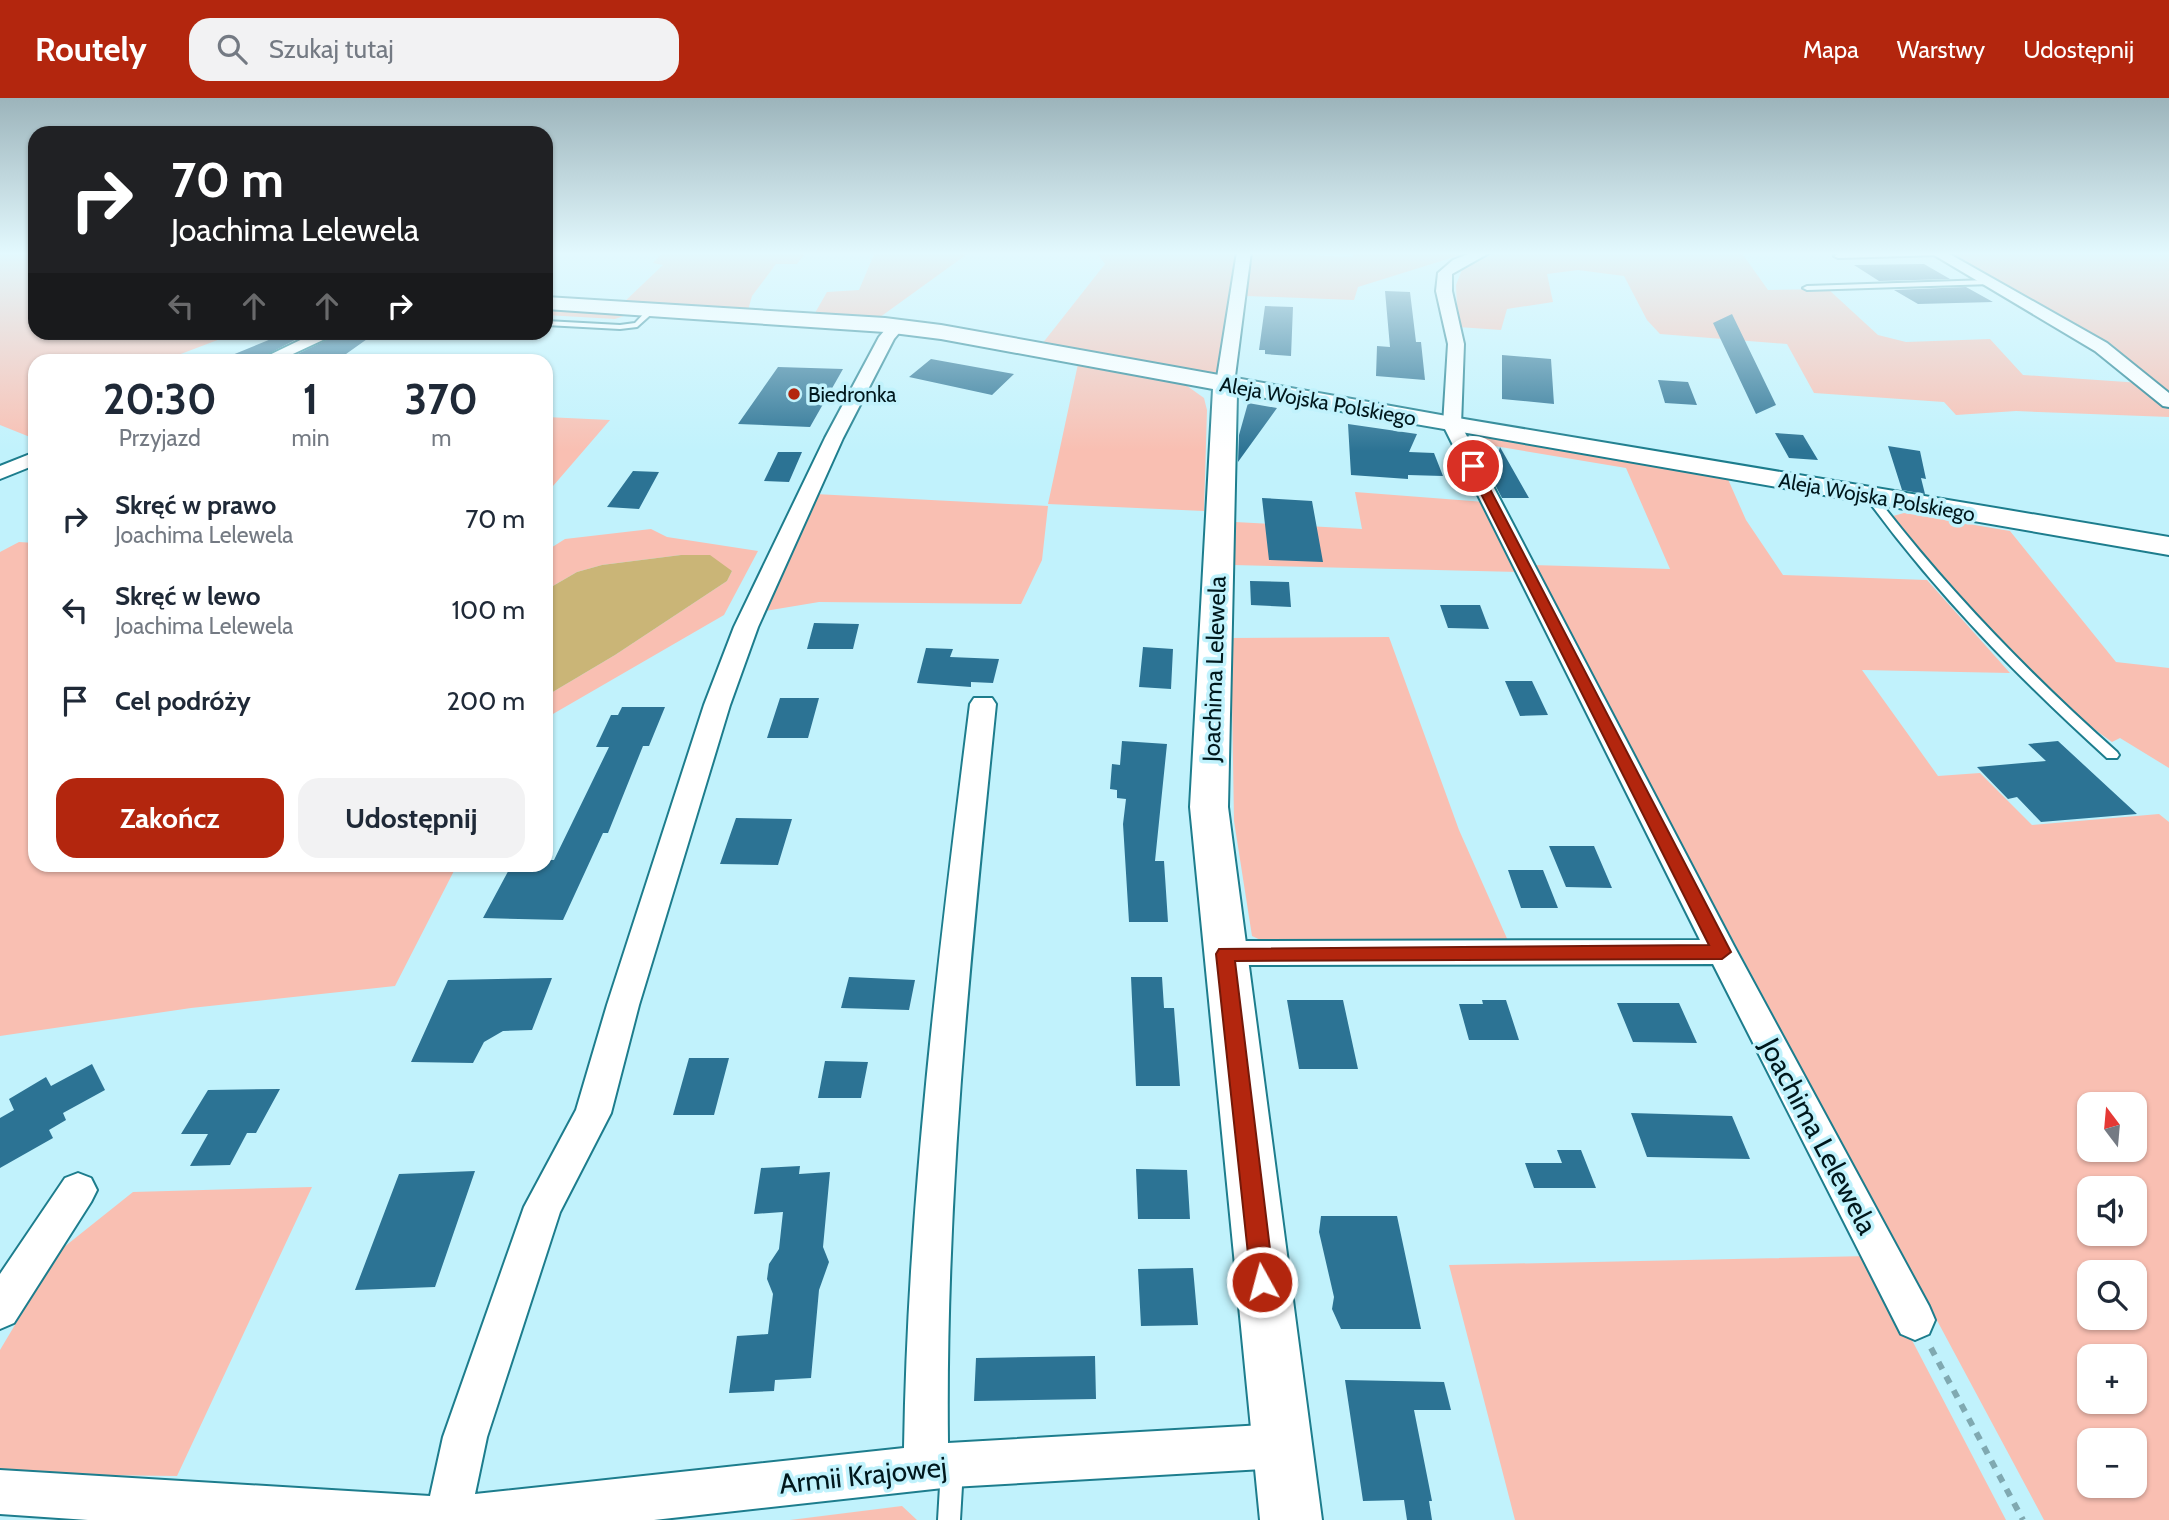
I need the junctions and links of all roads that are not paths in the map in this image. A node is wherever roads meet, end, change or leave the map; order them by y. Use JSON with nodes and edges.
{"nodes":[{"id":1,"x":643,"y":318,"type":"edge"},
{"id":2,"x":772,"y":318,"type":"edge"},
{"id":3,"x":1234,"y":318,"type":"edge"},
{"id":4,"x":1450,"y":318,"type":"edge"},
{"id":5,"x":2051,"y":318,"type":"edge"},
{"id":6,"x":553,"y":323,"type":"edge"},
{"id":7,"x":896,"y":327,"type":"junction"},
{"id":8,"x":313,"y":340,"type":"edge"},
{"id":9,"x":281,"y":354,"type":"edge"},
{"id":10,"x":1225,"y":384,"type":"junction"},
{"id":11,"x":2169,"y":402,"type":"edge"},
{"id":12,"x":1452,"y":425,"type":"junction"},
{"id":13,"x":28,"y":461,"type":"edge"},
{"id":14,"x":0,"y":473,"type":"edge"},
{"id":15,"x":28,"y":479,"type":"edge"},
{"id":16,"x":1870,"y":496,"type":"junction"},
{"id":17,"x":2169,"y":546,"type":"edge"},
{"id":18,"x":983,"y":704,"type":"dead end"},
{"id":19,"x":2112,"y":755,"type":"dead end"},
{"id":20,"x":1722,"y":952,"type":"junction"},
{"id":21,"x":1225,"y":954,"type":"junction"},
{"id":22,"x":78,"y":1190,"type":"dead end"},
{"id":23,"x":0,"y":1309,"type":"edge"},
{"id":24,"x":1915,"y":1320,"type":"road end"},
{"id":25,"x":1281,"y":1446,"type":"junction"},
{"id":26,"x":939,"y":1467,"type":"junction"},
{"id":27,"x":0,"y":1492,"type":"edge"},
{"id":28,"x":447,"y":1520,"type":"edge"},
{"id":29,"x":949,"y":1520,"type":"edge"},
{"id":30,"x":1291,"y":1520,"type":"edge"}],
"edges":[{"from":1,"to":6,"type":"lane"},
{"from":2,"to":7,"type":"street","name":"Aleja Wojska Polskiego"},
{"from":3,"to":10,"type":"street"},
{"from":4,"to":12,"type":"street"},
{"from":5,"to":11,"type":"street"},
{"from":7,"to":10,"type":"street","name":"Aleja Wojska Polskiego"},
{"from":7,"to":28,"type":"street"},
{"from":8,"to":9,"type":"street"},
{"from":10,"to":12,"type":"street","name":"Aleja Wojska Polskiego"},
{"from":10,"to":21,"type":"street","name":"Joachima Lelewela"},
{"from":12,"to":16,"type":"street","name":"Aleja Wojska Polskiego"},
{"from":12,"to":20,"type":"street","name":"Joachima Lelewela"},
{"from":13,"to":14,"type":"street"},
{"from":14,"to":15,"type":"street"},
{"from":16,"to":17,"type":"street","name":"Aleja Wojska Polskiego"},
{"from":16,"to":19,"type":"lane"},
{"from":18,"to":26,"type":"street"},
{"from":20,"to":21,"type":"street"},
{"from":20,"to":24,"type":"street","name":"Joachima Lelewela"},
{"from":21,"to":25,"type":"street","name":"Joachima Lelewela"},
{"from":22,"to":23,"type":"street"},
{"from":25,"to":26,"type":"street","name":"Armii Krajowej"},
{"from":25,"to":30,"type":"street","name":"Joachima Lelewela"},
{"from":26,"to":28,"type":"street","name":"Armii Krajowej"},
{"from":26,"to":29,"type":"lane"},
{"from":27,"to":28,"type":"street","name":"Armii Krajowej"}]}
